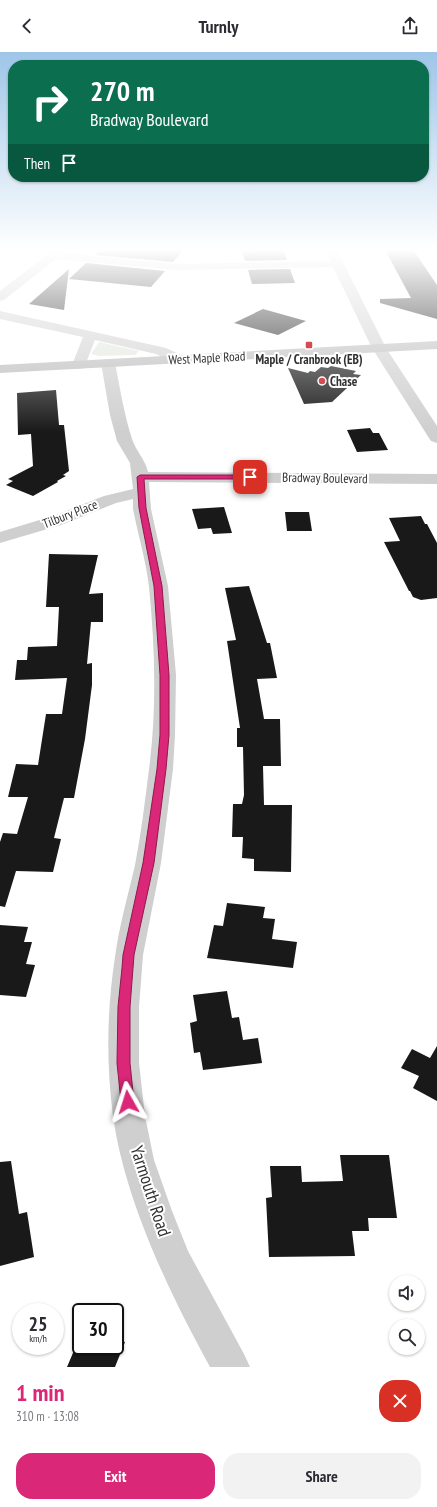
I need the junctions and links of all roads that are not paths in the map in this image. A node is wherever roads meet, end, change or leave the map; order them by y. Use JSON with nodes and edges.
{"nodes":[{"id":1,"x":360,"y":309,"type":"edge"},
{"id":2,"x":0,"y":315,"type":"edge"},
{"id":3,"x":90,"y":335,"type":"junction"},
{"id":4,"x":437,"y":345,"type":"edge"},
{"id":5,"x":379,"y":348,"type":"junction"},
{"id":6,"x":178,"y":359,"type":"junction"},
{"id":7,"x":108,"y":363,"type":"junction"},
{"id":8,"x":79,"y":365,"type":"junction"},
{"id":9,"x":0,"y":369,"type":"edge"},
{"id":10,"x":437,"y":438,"type":"edge"},
{"id":11,"x":437,"y":479,"type":"edge"},
{"id":12,"x":141,"y":485,"type":"junction"},
{"id":13,"x":0,"y":538,"type":"edge"},
{"id":14,"x":231,"y":1367,"type":"edge"}],
"edges":[{"from":1,"to":5,"type":"street"},
{"from":2,"to":3,"type":"street"},
{"from":3,"to":6,"type":"street"},
{"from":3,"to":8,"type":"street"},
{"from":4,"to":5,"type":"main road","name":"West Maple Road"},
{"from":5,"to":6,"type":"main road","name":"West Maple Road"},
{"from":5,"to":10,"type":"street"},
{"from":6,"to":7,"type":"main road","name":"West Maple Road"},
{"from":7,"to":8,"type":"main road","name":"West Maple Road"},
{"from":7,"to":12,"type":"street"},
{"from":8,"to":9,"type":"main road","name":"West Maple Road"},
{"from":11,"to":12,"type":"street","name":"Bradway Boulevard"},
{"from":12,"to":13,"type":"street","name":"Tilbury Place"},
{"from":12,"to":14,"type":"street","name":"Yarmouth Road"}]}
